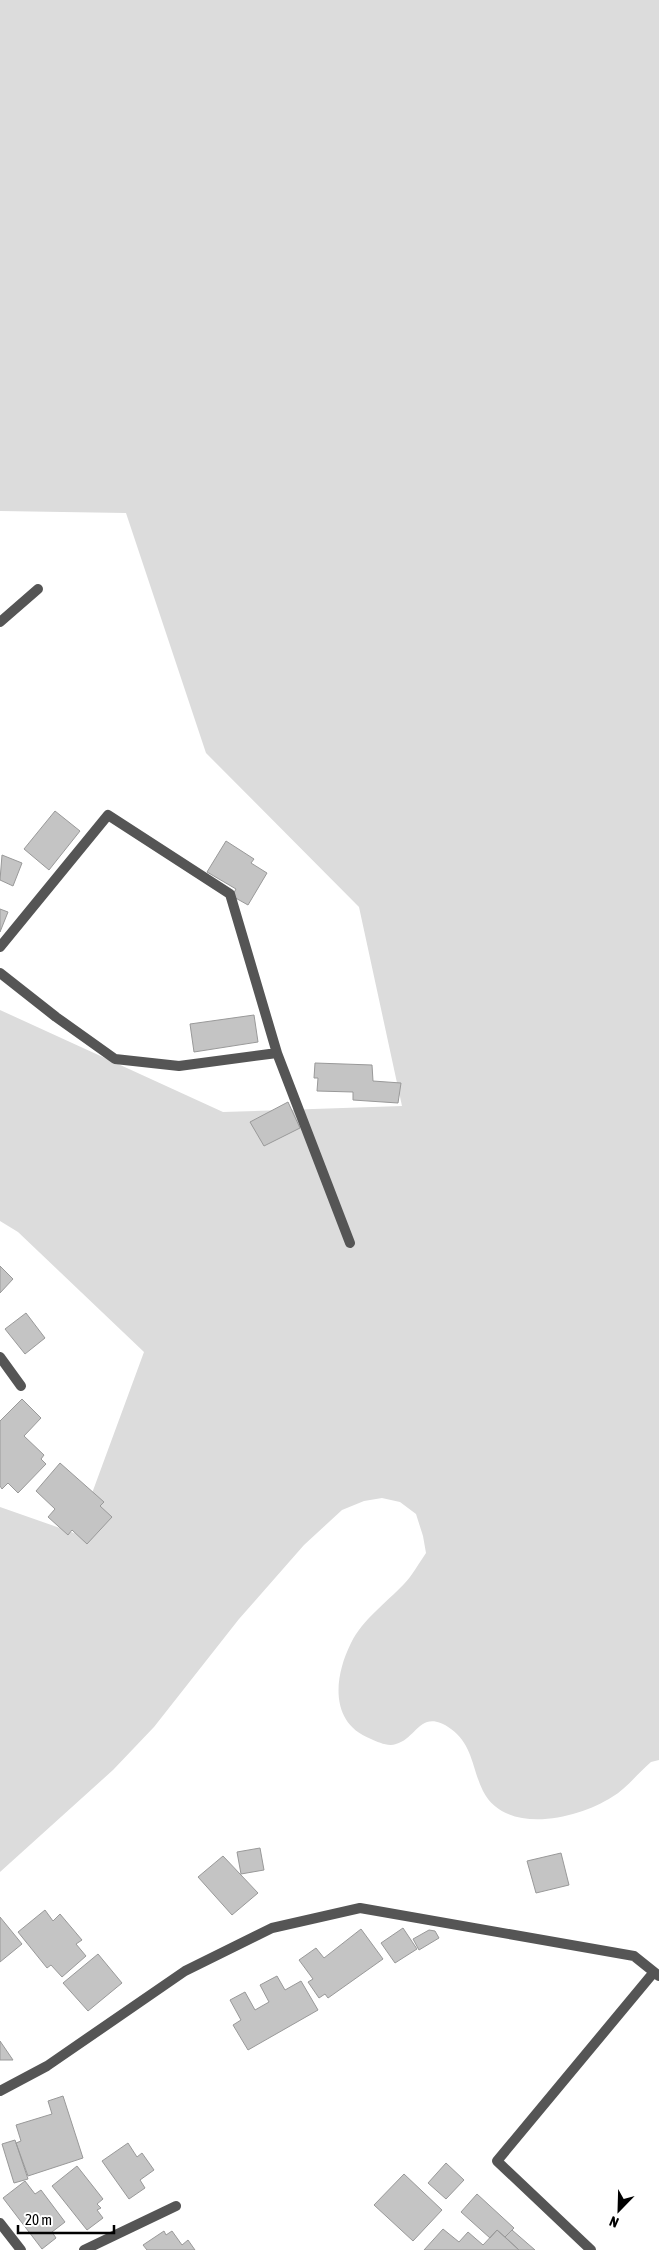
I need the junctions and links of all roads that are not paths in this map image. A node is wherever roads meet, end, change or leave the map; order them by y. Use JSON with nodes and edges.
{"nodes":[{"id":1,"x":38,"y":589,"type":"dead end"},
{"id":2,"x":0,"y":622,"type":"edge"},
{"id":3,"x":0,"y":947,"type":"edge"},
{"id":4,"x":0,"y":973,"type":"edge"},
{"id":5,"x":277,"y":1053,"type":"junction"},
{"id":6,"x":350,"y":1243,"type":"dead end"},
{"id":7,"x":0,"y":1357,"type":"edge"},
{"id":8,"x":21,"y":1386,"type":"dead end"},
{"id":9,"x":657,"y":1974,"type":"edge"},
{"id":10,"x":0,"y":2092,"type":"edge"},
{"id":11,"x":176,"y":2206,"type":"dead end"},
{"id":12,"x":0,"y":2222,"type":"edge"},
{"id":13,"x":18,"y":2249,"type":"edge"},
{"id":14,"x":84,"y":2250,"type":"edge"},
{"id":15,"x":591,"y":2250,"type":"edge"}],
"edges":[{"from":1,"to":2,"type":"street"},
{"from":3,"to":5,"type":"street"},
{"from":4,"to":5,"type":"street"},
{"from":5,"to":6,"type":"street"},
{"from":7,"to":8,"type":"street"},
{"from":9,"to":10,"type":"street"},
{"from":9,"to":15,"type":"street"},
{"from":11,"to":14,"type":"street"},
{"from":12,"to":13,"type":"street"}]}
